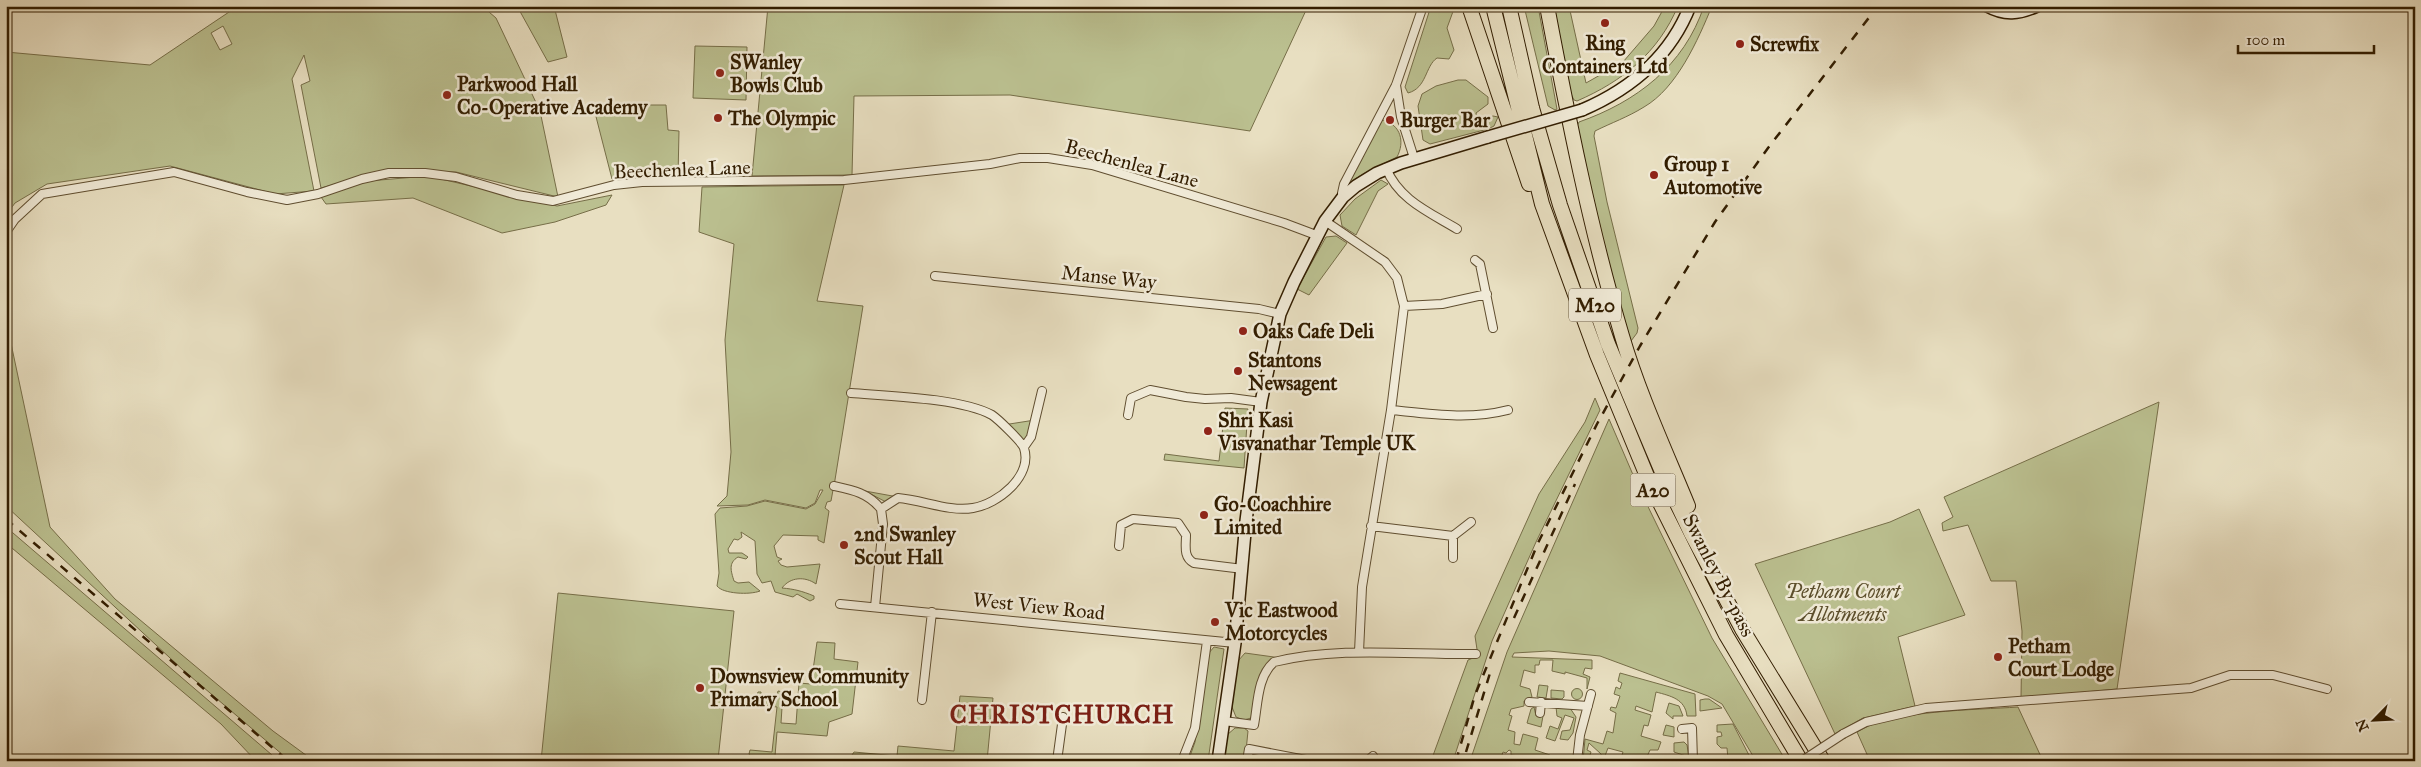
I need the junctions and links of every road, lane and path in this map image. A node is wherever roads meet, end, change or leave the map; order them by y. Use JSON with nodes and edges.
{"nodes":[{"id":1,"x":1469,"y":6,"type":"edge"},
{"id":2,"x":1493,"y":6,"type":"edge"},
{"id":3,"x":1510,"y":6,"type":"edge"},
{"id":4,"x":1547,"y":6,"type":"edge"},
{"id":5,"x":1690,"y":6,"type":"edge"},
{"id":6,"x":1987,"y":6,"type":"edge"},
{"id":7,"x":2037,"y":6,"type":"edge"},
{"id":8,"x":1421,"y":12,"type":"dead end"},
{"id":9,"x":1396,"y":85,"type":"junction"},
{"id":10,"x":1414,"y":158,"type":"junction"},
{"id":11,"x":1386,"y":168,"type":"junction"},
{"id":12,"x":1343,"y":197,"type":"junction"},
{"id":13,"x":1542,"y":204,"type":"junction"},
{"id":14,"x":1325,"y":221,"type":"junction"},
{"id":15,"x":1457,"y":229,"type":"dead end"},
{"id":16,"x":6,"y":232,"type":"edge"},
{"id":17,"x":1316,"y":235,"type":"junction"},
{"id":18,"x":1475,"y":260,"type":"dead end"},
{"id":19,"x":935,"y":276,"type":"dead end"},
{"id":20,"x":1487,"y":294,"type":"junction"},
{"id":21,"x":1404,"y":306,"type":"junction"},
{"id":22,"x":1280,"y":314,"type":"junction"},
{"id":23,"x":1493,"y":328,"type":"dead end"},
{"id":24,"x":1042,"y":391,"type":"dead end"},
{"id":25,"x":850,"y":393,"type":"dead end"},
{"id":26,"x":1261,"y":402,"type":"junction"},
{"id":27,"x":1391,"y":410,"type":"junction"},
{"id":28,"x":1508,"y":410,"type":"dead end"},
{"id":29,"x":1128,"y":415,"type":"dead end"},
{"id":30,"x":1024,"y":447,"type":"junction"},
{"id":31,"x":834,"y":486,"type":"dead end"},
{"id":32,"x":881,"y":509,"type":"junction"},
{"id":33,"x":1470,"y":522,"type":"dead end"},
{"id":34,"x":1371,"y":526,"type":"junction"},
{"id":35,"x":1453,"y":536,"type":"junction"},
{"id":36,"x":1119,"y":546,"type":"dead end"},
{"id":37,"x":1453,"y":558,"type":"dead end"},
{"id":38,"x":1243,"y":569,"type":"junction"},
{"id":39,"x":1722,"y":588,"type":"junction"},
{"id":40,"x":840,"y":604,"type":"dead end"},
{"id":41,"x":875,"y":607,"type":"junction"},
{"id":42,"x":932,"y":612,"type":"junction"},
{"id":43,"x":1207,"y":641,"type":"junction"},
{"id":44,"x":1235,"y":643,"type":"junction"},
{"id":45,"x":1359,"y":652,"type":"junction"},
{"id":46,"x":1476,"y":654,"type":"dead end"},
{"id":47,"x":2327,"y":689,"type":"dead end"},
{"id":48,"x":1590,"y":694,"type":"dead end"},
{"id":49,"x":922,"y":700,"type":"dead end"},
{"id":50,"x":1529,"y":702,"type":"dead end"},
{"id":51,"x":1541,"y":702,"type":"junction"},
{"id":52,"x":1588,"y":706,"type":"junction"},
{"id":53,"x":1540,"y":713,"type":"dead end"},
{"id":54,"x":1063,"y":717,"type":"dead end"},
{"id":55,"x":1224,"y":721,"type":"junction"},
{"id":56,"x":1682,"y":729,"type":"dead end"},
{"id":57,"x":1057,"y":761,"type":"edge"},
{"id":58,"x":1182,"y":761,"type":"edge"},
{"id":59,"x":1218,"y":761,"type":"edge"},
{"id":60,"x":1247,"y":761,"type":"edge"},
{"id":61,"x":1311,"y":761,"type":"edge"},
{"id":62,"x":1577,"y":761,"type":"edge"},
{"id":63,"x":1694,"y":761,"type":"edge"},
{"id":64,"x":1801,"y":761,"type":"edge"},
{"id":65,"x":1823,"y":761,"type":"edge"}],
"edges":[{"from":1,"to":13,"type":"highway","number":"A20"},
{"from":2,"to":13,"type":"highway"},
{"from":3,"to":39,"type":"highway","number":"M20"},
{"from":4,"to":39,"type":"highway","number":"A20"},
{"from":5,"to":10,"type":"main road","bridge":true},
{"from":6,"to":7,"type":"main road"},
{"from":8,"to":9,"type":"street"},
{"from":9,"to":10,"type":"street"},
{"from":9,"to":12,"type":"street"},
{"from":10,"to":11,"type":"main road"},
{"from":11,"to":12,"type":"main road"},
{"from":11,"to":15,"type":"street"},
{"from":12,"to":14,"type":"main road"},
{"from":13,"to":64,"type":"highway","name":"Swanley By-pass","number":"A20"},
{"from":14,"to":17,"type":"main road"},
{"from":14,"to":21,"type":"street"},
{"from":16,"to":17,"type":"street","name":"Beechenlea Lane"},
{"from":17,"to":22,"type":"main road"},
{"from":18,"to":20,"type":"street"},
{"from":19,"to":22,"type":"street","name":"Manse Way"},
{"from":20,"to":21,"type":"street"},
{"from":20,"to":23,"type":"street"},
{"from":21,"to":27,"type":"street"},
{"from":22,"to":26,"type":"main road"},
{"from":24,"to":30,"type":"street"},
{"from":25,"to":30,"type":"street"},
{"from":26,"to":29,"type":"street"},
{"from":26,"to":38,"type":"main road"},
{"from":27,"to":28,"type":"street"},
{"from":27,"to":34,"type":"street"},
{"from":30,"to":32,"type":"street"},
{"from":31,"to":32,"type":"street"},
{"from":32,"to":41,"type":"street"},
{"from":33,"to":35,"type":"street"},
{"from":34,"to":35,"type":"street"},
{"from":34,"to":45,"type":"street"},
{"from":35,"to":37,"type":"street"},
{"from":36,"to":38,"type":"street"},
{"from":38,"to":44,"type":"main road"},
{"from":39,"to":65,"type":"highway","name":"Swanley By-pass","number":"A20"},
{"from":40,"to":41,"type":"street","name":"West View Road"},
{"from":41,"to":42,"type":"street","name":"West View Road"},
{"from":42,"to":43,"type":"street","name":"West View Road"},
{"from":42,"to":49,"type":"street"},
{"from":43,"to":44,"type":"street","name":"West View Road"},
{"from":43,"to":58,"type":"street"},
{"from":44,"to":55,"type":"main road"},
{"from":45,"to":46,"type":"street"},
{"from":45,"to":55,"type":"street"},
{"from":47,"to":64,"type":"street","bridge":true},
{"from":48,"to":52,"type":"street"},
{"from":50,"to":51,"type":"street"},
{"from":51,"to":52,"type":"street"},
{"from":51,"to":53,"type":"street"},
{"from":52,"to":62,"type":"street"},
{"from":54,"to":57,"type":"street"},
{"from":55,"to":59,"type":"main road"},
{"from":56,"to":63,"type":"street"},
{"from":60,"to":61,"type":"street"}]}
